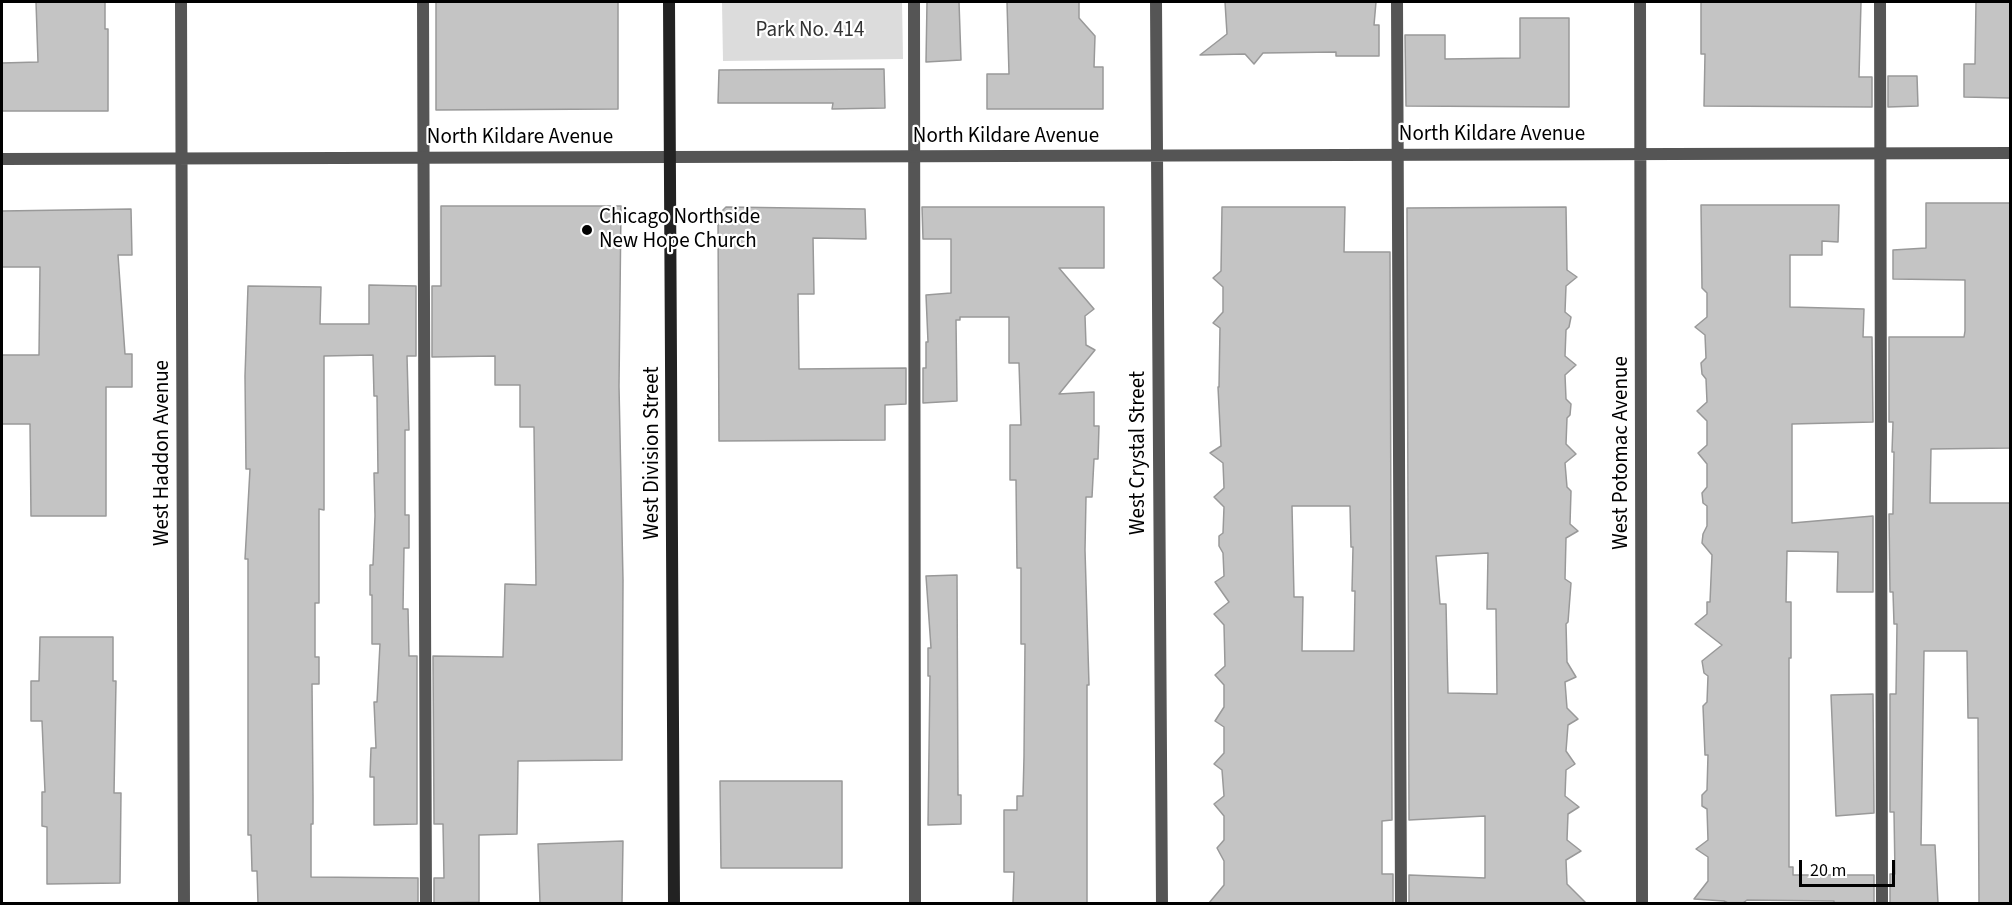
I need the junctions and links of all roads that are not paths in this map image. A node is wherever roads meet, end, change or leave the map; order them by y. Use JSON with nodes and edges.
{"nodes":[{"id":1,"x":180,"y":2,"type":"edge"},
{"id":2,"x":423,"y":2,"type":"edge"},
{"id":3,"x":669,"y":2,"type":"edge"},
{"id":4,"x":914,"y":2,"type":"edge"},
{"id":5,"x":1156,"y":2,"type":"edge"},
{"id":6,"x":1397,"y":2,"type":"edge"},
{"id":7,"x":1640,"y":2,"type":"edge"},
{"id":8,"x":1880,"y":2,"type":"edge"},
{"id":9,"x":2010,"y":153,"type":"edge"},
{"id":10,"x":1640,"y":154,"type":"junction"},
{"id":11,"x":1881,"y":154,"type":"junction"},
{"id":12,"x":1398,"y":155,"type":"junction"},
{"id":13,"x":914,"y":156,"type":"junction"},
{"id":14,"x":1156,"y":156,"type":"junction"},
{"id":15,"x":670,"y":157,"type":"junction"},
{"id":16,"x":424,"y":158,"type":"junction"},
{"id":17,"x":2,"y":159,"type":"edge"},
{"id":18,"x":181,"y":159,"type":"junction"},
{"id":19,"x":184,"y":903,"type":"edge"},
{"id":20,"x":426,"y":903,"type":"edge"},
{"id":21,"x":674,"y":903,"type":"edge"},
{"id":22,"x":915,"y":903,"type":"edge"},
{"id":23,"x":1162,"y":903,"type":"edge"},
{"id":24,"x":1401,"y":903,"type":"edge"},
{"id":25,"x":1642,"y":903,"type":"edge"},
{"id":26,"x":1882,"y":903,"type":"edge"}],
"edges":[{"from":1,"to":18,"type":"street","name":"West Haddon Avenue"},
{"from":2,"to":16,"type":"street"},
{"from":3,"to":15,"type":"main road","name":"West Division Street"},
{"from":4,"to":13,"type":"street"},
{"from":5,"to":14,"type":"street","name":"West Crystal Street"},
{"from":6,"to":12,"type":"street"},
{"from":7,"to":10,"type":"street","name":"West Potomac Avenue"},
{"from":8,"to":11,"type":"street"},
{"from":9,"to":11,"type":"street","name":"North Kildare Avenue"},
{"from":10,"to":11,"type":"street","name":"North Kildare Avenue"},
{"from":10,"to":12,"type":"street","name":"North Kildare Avenue"},
{"from":10,"to":25,"type":"street","name":"West Potomac Avenue"},
{"from":11,"to":26,"type":"street"},
{"from":12,"to":14,"type":"street","name":"North Kildare Avenue"},
{"from":12,"to":24,"type":"street"},
{"from":13,"to":14,"type":"street","name":"North Kildare Avenue"},
{"from":13,"to":15,"type":"street","name":"North Kildare Avenue"},
{"from":13,"to":22,"type":"street"},
{"from":14,"to":23,"type":"street","name":"West Crystal Street"},
{"from":15,"to":16,"type":"street","name":"North Kildare Avenue"},
{"from":15,"to":21,"type":"main road","name":"West Division Street"},
{"from":16,"to":18,"type":"street","name":"North Kildare Avenue"},
{"from":16,"to":20,"type":"street"},
{"from":17,"to":18,"type":"street","name":"North Kildare Avenue"},
{"from":18,"to":19,"type":"street","name":"West Haddon Avenue"}]}
